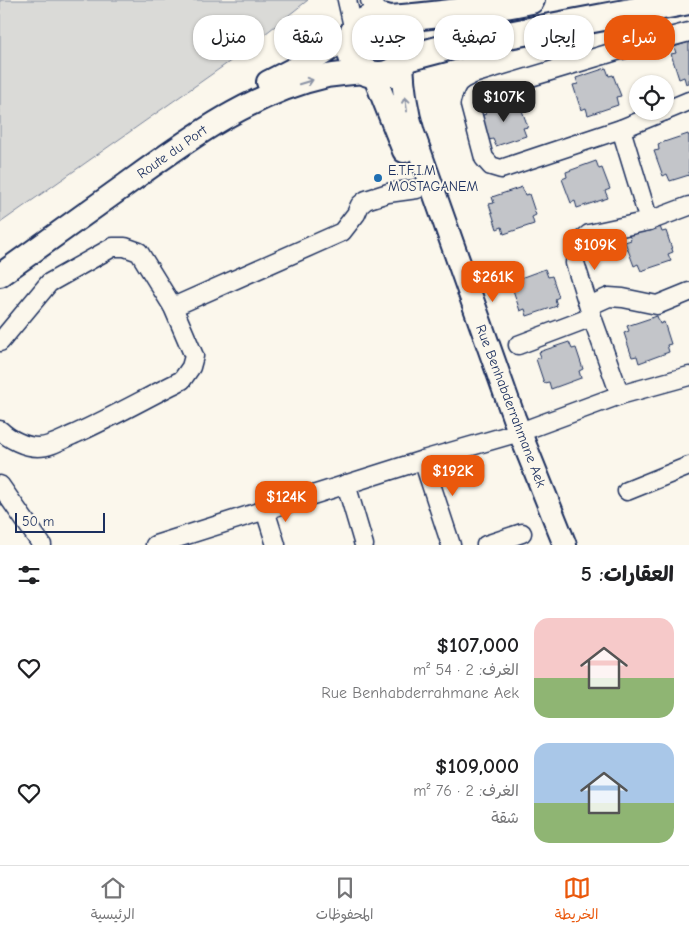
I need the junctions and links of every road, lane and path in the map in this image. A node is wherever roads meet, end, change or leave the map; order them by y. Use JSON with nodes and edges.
{"nodes":[{"id":1,"x":347,"y":0,"type":"edge"},
{"id":2,"x":531,"y":0,"type":"edge"},
{"id":3,"x":689,"y":1,"type":"edge"},
{"id":4,"x":381,"y":12,"type":"edge"},
{"id":5,"x":352,"y":28,"type":"edge"},
{"id":6,"x":689,"y":32,"type":"edge"},
{"id":7,"x":352,"y":34,"type":"edge"},
{"id":8,"x":352,"y":37,"type":"edge"},
{"id":9,"x":352,"y":56,"type":"edge"},
{"id":10,"x":354,"y":60,"type":"edge"},
{"id":11,"x":405,"y":61,"type":"junction"},
{"id":12,"x":370,"y":73,"type":"junction"},
{"id":13,"x":689,"y":101,"type":"edge"},
{"id":14,"x":674,"y":107,"type":"edge"},
{"id":15,"x":643,"y":120,"type":"edge"},
{"id":16,"x":621,"y":129,"type":"junction"},
{"id":17,"x":416,"y":189,"type":"junction"},
{"id":18,"x":689,"y":206,"type":"edge"},
{"id":19,"x":649,"y":221,"type":"junction"},
{"id":20,"x":0,"y":260,"type":"edge"},
{"id":21,"x":0,"y":275,"type":"edge"},
{"id":22,"x":689,"y":292,"type":"edge"},
{"id":23,"x":173,"y":307,"type":"junction"},
{"id":24,"x":590,"y":312,"type":"junction"},
{"id":25,"x":0,"y":342,"type":"edge"},
{"id":26,"x":518,"y":345,"type":"dead end"},
{"id":27,"x":689,"y":376,"type":"edge"},
{"id":28,"x":620,"y":395,"type":"junction"},
{"id":29,"x":0,"y":430,"type":"edge"},
{"id":30,"x":513,"y":434,"type":"junction"},
{"id":31,"x":424,"y":460,"type":"junction"},
{"id":32,"x":689,"y":466,"type":"edge"},
{"id":33,"x":0,"y":484,"type":"edge"},
{"id":34,"x":346,"y":484,"type":"junction"},
{"id":35,"x":627,"y":491,"type":"dead end"},
{"id":36,"x":265,"y":510,"type":"junction"},
{"id":37,"x":522,"y":533,"type":"dead end"},
{"id":38,"x":42,"y":545,"type":"edge"},
{"id":39,"x":155,"y":545,"type":"edge"},
{"id":40,"x":276,"y":545,"type":"edge"},
{"id":41,"x":364,"y":545,"type":"edge"},
{"id":42,"x":451,"y":545,"type":"edge"},
{"id":43,"x":486,"y":545,"type":"edge"},
{"id":44,"x":549,"y":545,"type":"edge"},
{"id":45,"x":565,"y":545,"type":"edge"}],
"edges":[{"from":1,"to":5,"type":"street"},
{"from":2,"to":4,"type":"highway"},
{"from":3,"to":11,"type":"highway"},
{"from":4,"to":11,"type":"highway"},
{"from":6,"to":16,"type":"street"},
{"from":7,"to":20,"type":"main road","name":"Route du Port"},
{"from":8,"to":9,"type":"highway"},
{"from":10,"to":12,"type":"highway"},
{"from":11,"to":12,"type":"highway"},
{"from":30,"to":11,"type":"main road","name":"Rue Benhabderrahmane Aek","one_way":true},
{"from":12,"to":17,"type":"main road","name":"Rue Benhabderrahmane Aek"},
{"from":21,"to":12,"type":"main road","name":"Route du Port","one_way":true},
{"from":13,"to":14,"type":"street"},
{"from":15,"to":16,"type":"street"},
{"from":16,"to":19,"type":"street"},
{"from":17,"to":23,"type":"street"},
{"from":17,"to":30,"type":"main road","name":"Rue Benhabderrahmane Aek"},
{"from":18,"to":19,"type":"street"},
{"from":19,"to":24,"type":"street"},
{"from":22,"to":24,"type":"street"},
{"from":23,"to":25,"type":"street"},
{"from":23,"to":29,"type":"street"},
{"from":24,"to":26,"type":"street"},
{"from":24,"to":28,"type":"street"},
{"from":27,"to":28,"type":"street"},
{"from":28,"to":30,"type":"street"},
{"from":30,"to":31,"type":"street"},
{"from":30,"to":44,"type":"main road","name":"Rue Benhabderrahmane Aek"},
{"from":30,"to":45,"type":"main road","name":"Rue Benhabderrahmane Aek"},
{"from":31,"to":34,"type":"street"},
{"from":31,"to":42,"type":"street"},
{"from":32,"to":35,"type":"street"},
{"from":33,"to":38,"type":"street"},
{"from":34,"to":36,"type":"street"},
{"from":34,"to":41,"type":"street"},
{"from":36,"to":39,"type":"street"},
{"from":36,"to":40,"type":"street"},
{"from":37,"to":43,"type":"street"}]}
